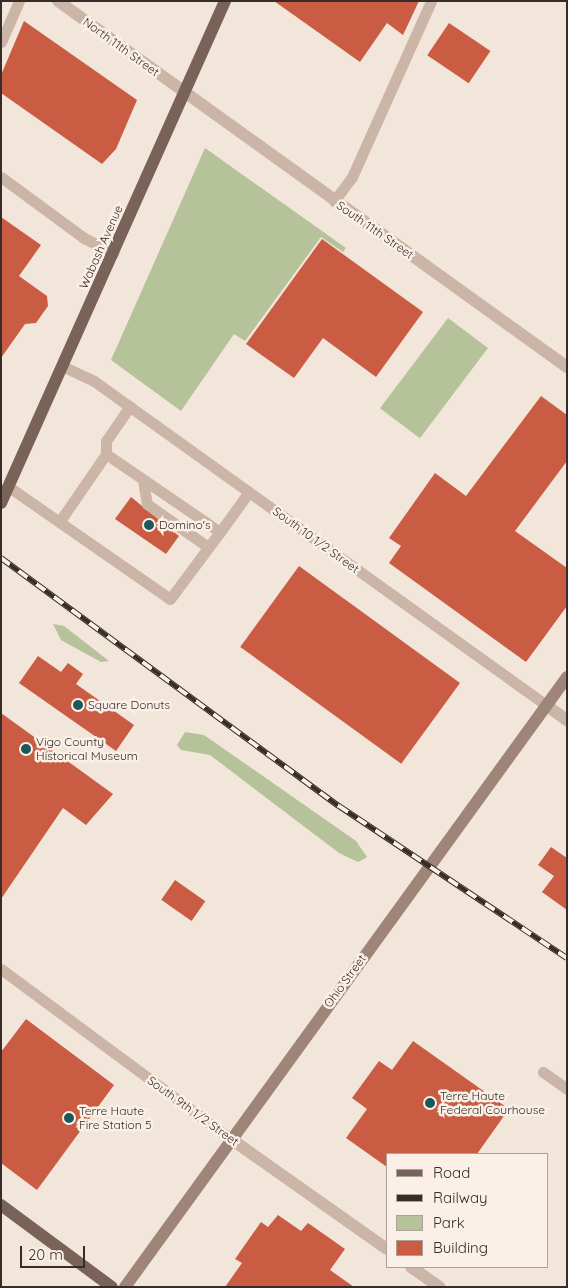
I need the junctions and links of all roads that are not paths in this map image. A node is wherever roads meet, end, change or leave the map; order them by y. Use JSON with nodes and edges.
{"nodes":[{"id":1,"x":20,"y":1,"type":"edge"},
{"id":2,"x":58,"y":1,"type":"edge"},
{"id":3,"x":225,"y":1,"type":"edge"},
{"id":4,"x":431,"y":1,"type":"edge"},
{"id":5,"x":1,"y":42,"type":"edge"},
{"id":6,"x":184,"y":94,"type":"junction"},
{"id":7,"x":1,"y":178,"type":"edge"},
{"id":8,"x":334,"y":201,"type":"junction"},
{"id":9,"x":113,"y":253,"type":"junction"},
{"id":10,"x":62,"y":366,"type":"junction"},
{"id":11,"x":567,"y":367,"type":"edge"},
{"id":12,"x":130,"y":406,"type":"junction"},
{"id":13,"x":106,"y":454,"type":"junction"},
{"id":14,"x":143,"y":480,"type":"junction"},
{"id":15,"x":9,"y":487,"type":"junction"},
{"id":16,"x":249,"y":492,"type":"junction"},
{"id":17,"x":1,"y":503,"type":"edge"},
{"id":18,"x":60,"y":521,"type":"junction"},
{"id":19,"x":220,"y":532,"type":"junction"},
{"id":20,"x":208,"y":547,"type":"junction"},
{"id":21,"x":567,"y":676,"type":"edge"},
{"id":22,"x":546,"y":705,"type":"junction"},
{"id":23,"x":567,"y":720,"type":"edge"},
{"id":24,"x":1,"y":969,"type":"edge"},
{"id":25,"x":543,"y":1072,"type":"dead end"},
{"id":26,"x":567,"y":1089,"type":"edge"},
{"id":27,"x":231,"y":1138,"type":"junction"},
{"id":28,"x":1,"y":1205,"type":"edge"},
{"id":29,"x":386,"y":1248,"type":"edge"},
{"id":30,"x":413,"y":1268,"type":"edge"},
{"id":31,"x":112,"y":1287,"type":"edge"},
{"id":32,"x":125,"y":1287,"type":"edge"},
{"id":33,"x":440,"y":1287,"type":"edge"}],
"edges":[{"from":1,"to":5,"type":"lane"},
{"from":2,"to":6,"type":"street","name":"North 11th Street"},
{"from":3,"to":6,"type":"main road","name":"Wabash Avenue"},
{"from":4,"to":8,"type":"lane"},
{"from":6,"to":8,"type":"street","name":"South 11th Street"},
{"from":6,"to":9,"type":"main road","name":"Wabash Avenue"},
{"from":7,"to":9,"type":"lane"},
{"from":8,"to":11,"type":"street","name":"South 11th Street"},
{"from":9,"to":10,"type":"main road","name":"Wabash Avenue"},
{"from":10,"to":12,"type":"lane","name":"South 10 1/2 Street"},
{"from":10,"to":15,"type":"main road","name":"Wabash Avenue"},
{"from":12,"to":13,"type":"lane"},
{"from":12,"to":16,"type":"lane","name":"South 10 1/2 Street"},
{"from":13,"to":14,"type":"lane"},
{"from":13,"to":18,"type":"lane"},
{"from":14,"to":19,"type":"lane"},
{"from":14,"to":20,"type":"lane"},
{"from":15,"to":17,"type":"main road","name":"Wabash Avenue"},
{"from":15,"to":18,"type":"lane"},
{"from":16,"to":19,"type":"lane"},
{"from":16,"to":22,"type":"lane","name":"South 10 1/2 Street"},
{"from":18,"to":20,"type":"lane"},
{"from":19,"to":20,"type":"lane"},
{"from":21,"to":22,"type":"street","name":"Ohio Street"},
{"from":22,"to":23,"type":"street","name":"South 10 1/2 Street"},
{"from":22,"to":27,"type":"street","name":"Ohio Street"},
{"from":24,"to":27,"type":"lane","name":"South 9th 1/2 Street"},
{"from":25,"to":26,"type":"lane"},
{"from":27,"to":29,"type":"street","name":"South 9th 1/2 Street"},
{"from":27,"to":32,"type":"street","name":"Ohio Street"},
{"from":28,"to":31,"type":"main road"},
{"from":30,"to":33,"type":"street"}]}
